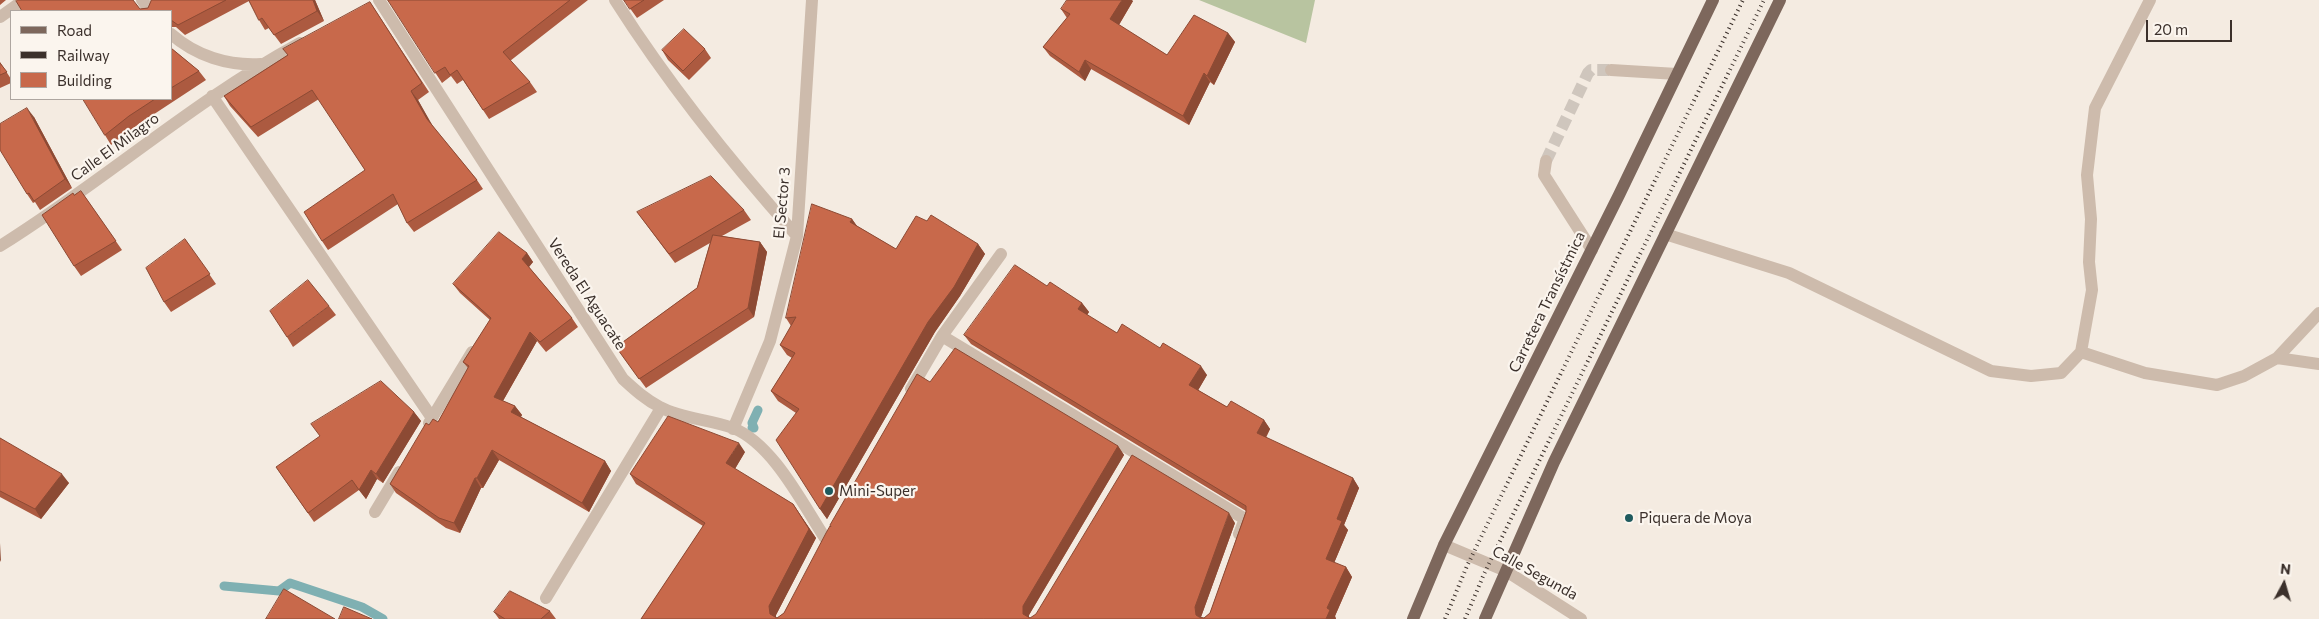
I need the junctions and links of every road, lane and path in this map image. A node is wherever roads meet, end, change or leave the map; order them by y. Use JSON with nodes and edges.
{"nodes":[{"id":1,"x":24,"y":0,"type":"edge"},
{"id":2,"x":615,"y":0,"type":"edge"},
{"id":3,"x":812,"y":0,"type":"edge"},
{"id":4,"x":1713,"y":0,"type":"edge"},
{"id":5,"x":1780,"y":0,"type":"edge"},
{"id":6,"x":2150,"y":0,"type":"edge"},
{"id":7,"x":376,"y":2,"type":"edge"},
{"id":8,"x":0,"y":17,"type":"edge"},
{"id":9,"x":172,"y":35,"type":"edge"},
{"id":10,"x":313,"y":36,"type":"edge"},
{"id":11,"x":263,"y":63,"type":"junction"},
{"id":12,"x":1611,"y":70,"type":"tunnel mouth"},
{"id":13,"x":1677,"y":74,"type":"junction"},
{"id":14,"x":212,"y":96,"type":"junction"},
{"id":15,"x":1546,"y":162,"type":"tunnel mouth"},
{"id":16,"x":1664,"y":234,"type":"junction"},
{"id":17,"x":797,"y":236,"type":"junction"},
{"id":18,"x":0,"y":246,"type":"edge"},
{"id":19,"x":1592,"y":250,"type":"junction"},
{"id":20,"x":1001,"y":254,"type":"dead end"},
{"id":21,"x":2319,"y":313,"type":"edge"},
{"id":22,"x":942,"y":336,"type":"junction"},
{"id":23,"x":472,"y":352,"type":"edge"},
{"id":24,"x":2081,"y":352,"type":"junction"},
{"id":25,"x":2277,"y":358,"type":"junction"},
{"id":26,"x":2319,"y":364,"type":"edge"},
{"id":27,"x":903,"y":404,"type":"edge"},
{"id":28,"x":661,"y":408,"type":"junction"},
{"id":29,"x":432,"y":418,"type":"junction"},
{"id":30,"x":733,"y":429,"type":"junction"},
{"id":31,"x":422,"y":435,"type":"edge"},
{"id":32,"x":406,"y":460,"type":"edge"},
{"id":33,"x":375,"y":512,"type":"dead end"},
{"id":34,"x":825,"y":538,"type":"edge"},
{"id":35,"x":1444,"y":545,"type":"junction"},
{"id":36,"x":1235,"y":546,"type":"edge"},
{"id":37,"x":1506,"y":571,"type":"junction"},
{"id":38,"x":546,"y":598,"type":"dead end"},
{"id":39,"x":1412,"y":619,"type":"edge"},
{"id":40,"x":1485,"y":619,"type":"edge"},
{"id":41,"x":1581,"y":619,"type":"edge"}],
"edges":[{"from":1,"to":8,"type":"street"},
{"from":2,"to":17,"type":"street"},
{"from":3,"to":17,"type":"street","name":"El Sector 3"},
{"from":4,"to":13,"type":"main road","name":"Carretera Transístmica"},
{"from":5,"to":16,"type":"main road"},
{"from":6,"to":24,"type":"street"},
{"from":7,"to":28,"type":"street","name":"Vereda El Aguacate"},
{"from":9,"to":11,"type":"street"},
{"from":10,"to":11,"type":"street","name":"Calle El Milagro"},
{"from":11,"to":14,"type":"street","name":"Calle El Milagro"},
{"from":12,"to":13,"type":"street"},
{"from":13,"to":19,"type":"main road","name":"Carretera Transístmica"},
{"from":14,"to":18,"type":"street","name":"Calle El Milagro"},
{"from":14,"to":29,"type":"street"},
{"from":15,"to":19,"type":"street"},
{"from":16,"to":24,"type":"street"},
{"from":16,"to":37,"type":"main road"},
{"from":17,"to":30,"type":"street","name":"El Sector 3"},
{"from":19,"to":35,"type":"main road","name":"Carretera Transístmica"},
{"from":20,"to":22,"type":"street"},
{"from":21,"to":25,"type":"street"},
{"from":22,"to":27,"type":"street"},
{"from":22,"to":36,"type":"street"},
{"from":23,"to":29,"type":"street"},
{"from":24,"to":25,"type":"street"},
{"from":25,"to":26,"type":"street"},
{"from":28,"to":30,"type":"street","name":"Vereda El Aguacate"},
{"from":28,"to":38,"type":"street"},
{"from":29,"to":31,"type":"street"},
{"from":30,"to":34,"type":"street","name":"Vereda El Aguacate"},
{"from":32,"to":33,"type":"street"},
{"from":35,"to":37,"type":"street","name":"Calle Segunda"},
{"from":35,"to":39,"type":"main road","name":"Carretera Transístmica"},
{"from":37,"to":40,"type":"main road"},
{"from":37,"to":41,"type":"street","name":"Calle Segunda"}]}
